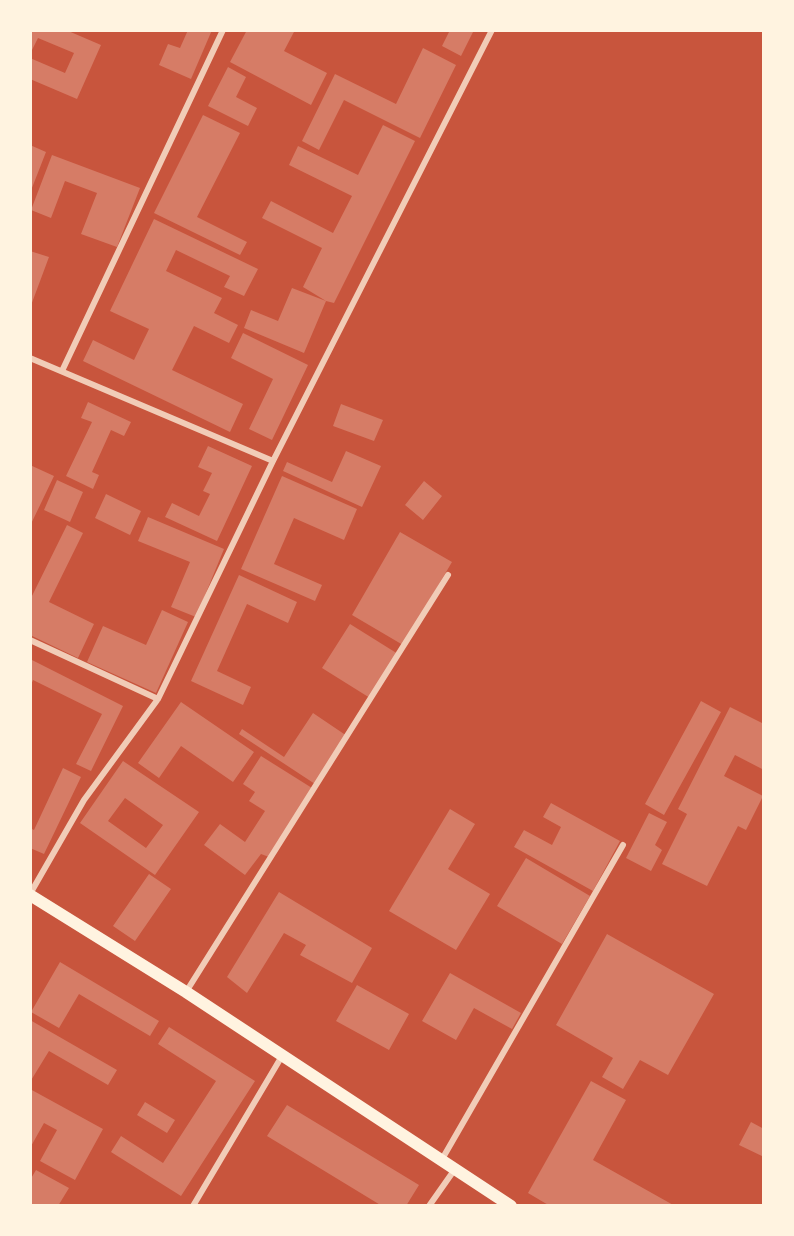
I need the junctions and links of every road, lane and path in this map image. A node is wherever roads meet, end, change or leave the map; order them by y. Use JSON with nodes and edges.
{"nodes":[{"id":1,"x":223,"y":30,"type":"edge"},
{"id":2,"x":492,"y":30,"type":"edge"},
{"id":3,"x":30,"y":358,"type":"edge"},
{"id":4,"x":62,"y":371,"type":"junction"},
{"id":5,"x":273,"y":461,"type":"junction"},
{"id":6,"x":448,"y":575,"type":"dead end"},
{"id":7,"x":30,"y":640,"type":"edge"},
{"id":8,"x":158,"y":699,"type":"junction"},
{"id":9,"x":623,"y":845,"type":"dead end"},
{"id":10,"x":30,"y":894,"type":"edge"},
{"id":11,"x":186,"y":992,"type":"junction"},
{"id":12,"x":282,"y":1056,"type":"junction"},
{"id":13,"x":441,"y":1161,"type":"junction"},
{"id":14,"x":454,"y":1169,"type":"junction"},
{"id":15,"x":194,"y":1206,"type":"edge"},
{"id":16,"x":429,"y":1206,"type":"edge"},
{"id":17,"x":511,"y":1206,"type":"edge"}],
"edges":[{"from":1,"to":4,"type":"street"},
{"from":2,"to":5,"type":"street"},
{"from":3,"to":4,"type":"street"},
{"from":4,"to":5,"type":"street"},
{"from":5,"to":8,"type":"street"},
{"from":6,"to":11,"type":"street"},
{"from":7,"to":8,"type":"street"},
{"from":8,"to":10,"type":"street"},
{"from":9,"to":13,"type":"street"},
{"from":10,"to":11,"type":"main road"},
{"from":11,"to":12,"type":"main road"},
{"from":12,"to":13,"type":"main road"},
{"from":12,"to":15,"type":"street"},
{"from":13,"to":14,"type":"main road"},
{"from":14,"to":16,"type":"street"},
{"from":14,"to":17,"type":"main road"}]}
